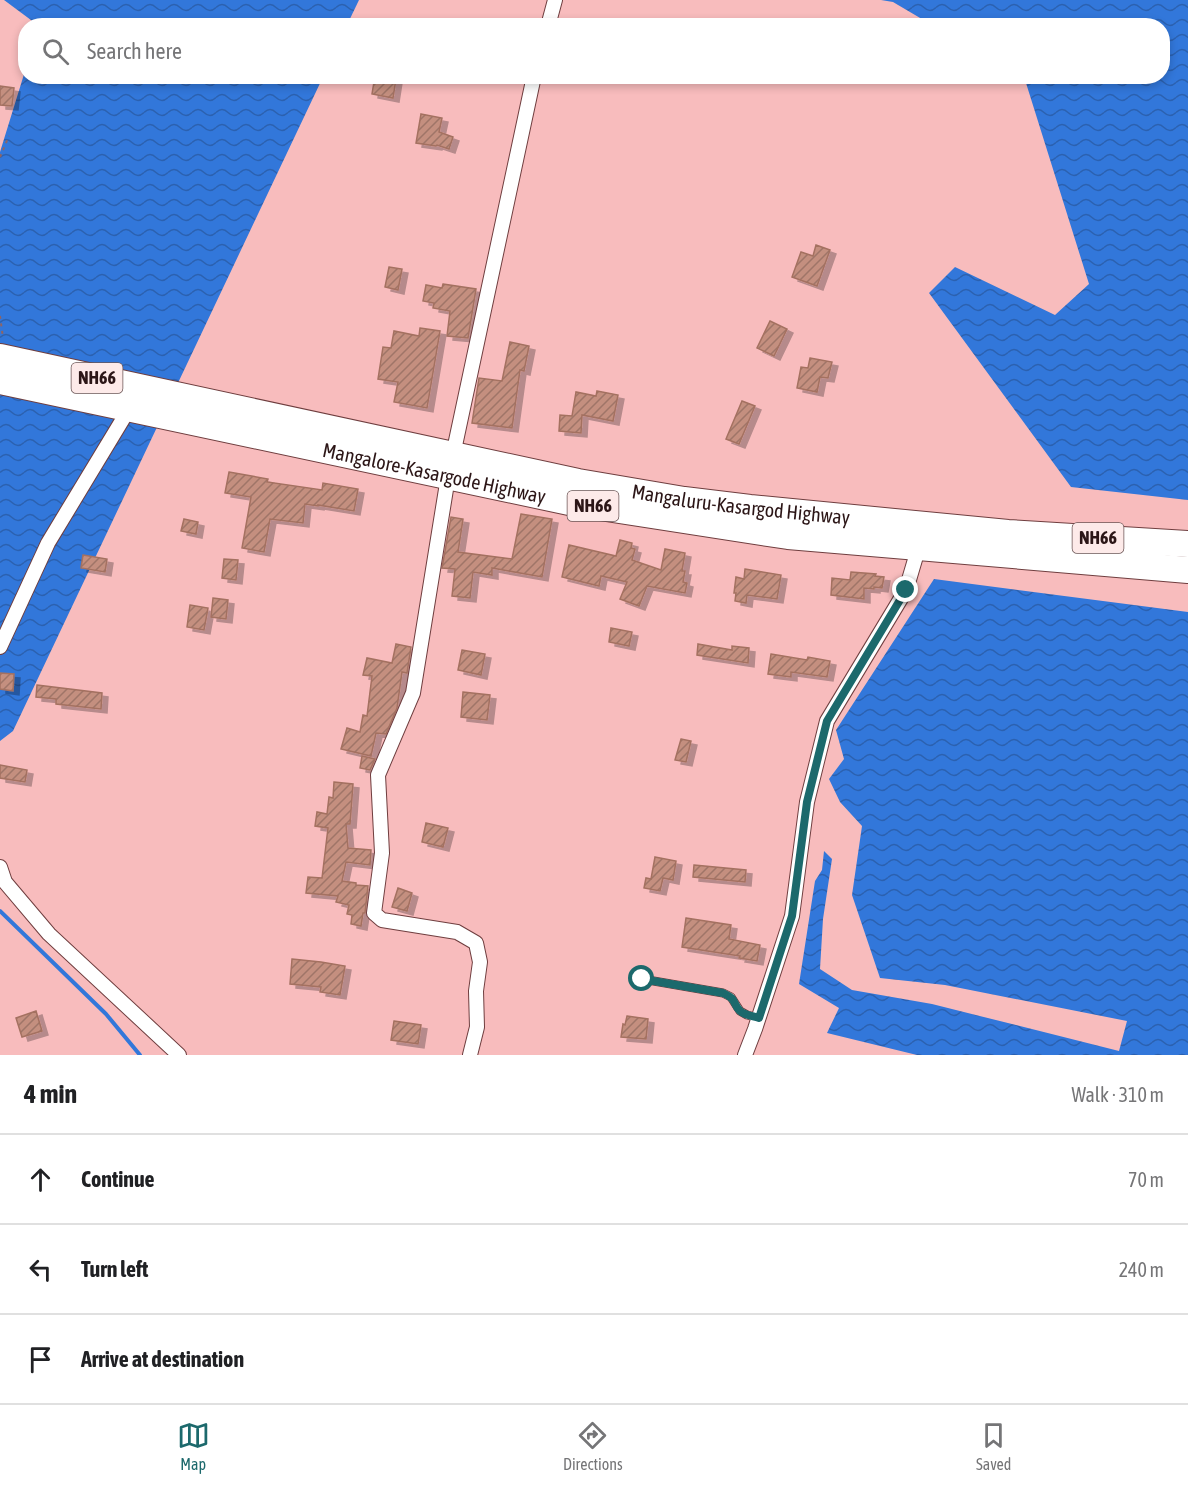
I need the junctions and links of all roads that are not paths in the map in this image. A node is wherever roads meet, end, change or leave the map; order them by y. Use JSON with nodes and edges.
{"nodes":[{"id":1,"x":555,"y":0,"type":"edge"},
{"id":2,"x":550,"y":18,"type":"edge"},
{"id":3,"x":532,"y":84,"type":"edge"},
{"id":4,"x":2,"y":366,"type":"edge"},
{"id":5,"x":129,"y":409,"type":"junction"},
{"id":6,"x":188,"y":409,"type":"junction"},
{"id":7,"x":450,"y":466,"type":"junction"},
{"id":8,"x":1009,"y":544,"type":"junction"},
{"id":9,"x":1188,"y":544,"type":"edge"},
{"id":10,"x":920,"y":546,"type":"junction"},
{"id":11,"x":1188,"y":570,"type":"edge"},
{"id":12,"x":0,"y":646,"type":"edge"},
{"id":13,"x":0,"y":867,"type":"edge"},
{"id":14,"x":642,"y":979,"type":"dead end"},
{"id":15,"x":759,"y":1018,"type":"junction"},
{"id":16,"x":179,"y":1055,"type":"edge"},
{"id":17,"x":470,"y":1055,"type":"edge"},
{"id":18,"x":745,"y":1055,"type":"edge"}],
"edges":[{"from":1,"to":2,"type":"street"},
{"from":3,"to":7,"type":"street"},
{"from":4,"to":5,"type":"highway","number":"NH66"},
{"from":4,"to":6,"type":"highway","number":"NH66"},
{"from":5,"to":6,"type":"highway","number":"NH66"},
{"from":5,"to":12,"type":"street"},
{"from":6,"to":7,"type":"highway","name":"Mangalore-Kasargode Highway","number":"NH66"},
{"from":7,"to":8,"type":"highway","name":"Mangaluru-Kasargod Highway","number":"NH66"},
{"from":7,"to":10,"type":"highway","name":"Mangalore-Kasargode Highway","number":"NH66"},
{"from":7,"to":17,"type":"street"},
{"from":8,"to":9,"type":"highway","name":"Mangaluru-Kasargod Highway","number":"NH66"},
{"from":8,"to":10,"type":"highway","name":"Mangalore-Kasargode Highway","number":"NH66"},
{"from":8,"to":11,"type":"highway","number":"NH66"},
{"from":10,"to":15,"type":"street"},
{"from":13,"to":16,"type":"street"},
{"from":14,"to":15,"type":"lane"},
{"from":15,"to":18,"type":"street"}]}
